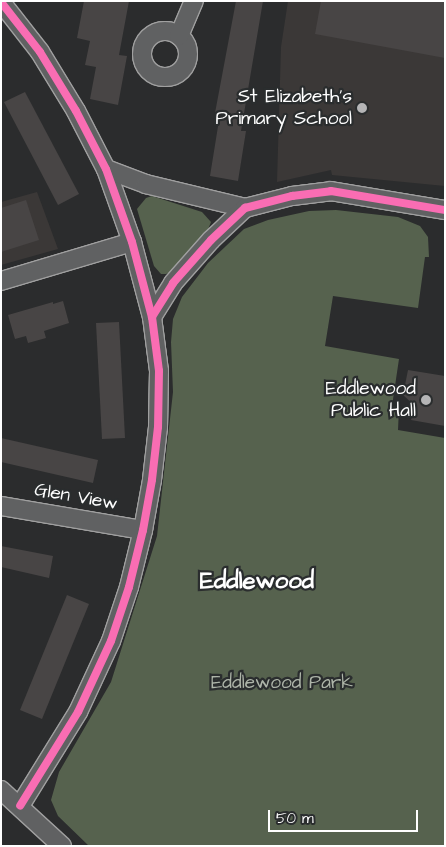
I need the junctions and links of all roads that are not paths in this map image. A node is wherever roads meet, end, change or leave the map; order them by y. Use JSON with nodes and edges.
{"nodes":[{"id":1,"x":194,"y":1,"type":"edge"},
{"id":2,"x":1,"y":2,"type":"edge"},
{"id":3,"x":179,"y":36,"type":"dead end"},
{"id":4,"x":106,"y":168,"type":"junction"},
{"id":5,"x":245,"y":208,"type":"junction"},
{"id":6,"x":445,"y":210,"type":"edge"},
{"id":7,"x":132,"y":242,"type":"junction"},
{"id":8,"x":1,"y":281,"type":"edge"},
{"id":9,"x":152,"y":317,"type":"junction"},
{"id":10,"x":1,"y":506,"type":"edge"},
{"id":11,"x":143,"y":530,"type":"junction"},
{"id":12,"x":1,"y":790,"type":"edge"},
{"id":13,"x":20,"y":806,"type":"junction"},
{"id":14,"x":62,"y":846,"type":"edge"}],
"edges":[{"from":1,"to":3,"type":"street"},
{"from":2,"to":4,"type":"street"},
{"from":4,"to":5,"type":"street"},
{"from":4,"to":7,"type":"street"},
{"from":5,"to":6,"type":"street"},
{"from":5,"to":9,"type":"street"},
{"from":7,"to":8,"type":"street"},
{"from":7,"to":9,"type":"street"},
{"from":9,"to":11,"type":"street"},
{"from":10,"to":11,"type":"street","name":"Glen View"},
{"from":11,"to":13,"type":"street"},
{"from":12,"to":13,"type":"street"},
{"from":13,"to":14,"type":"street"}]}
